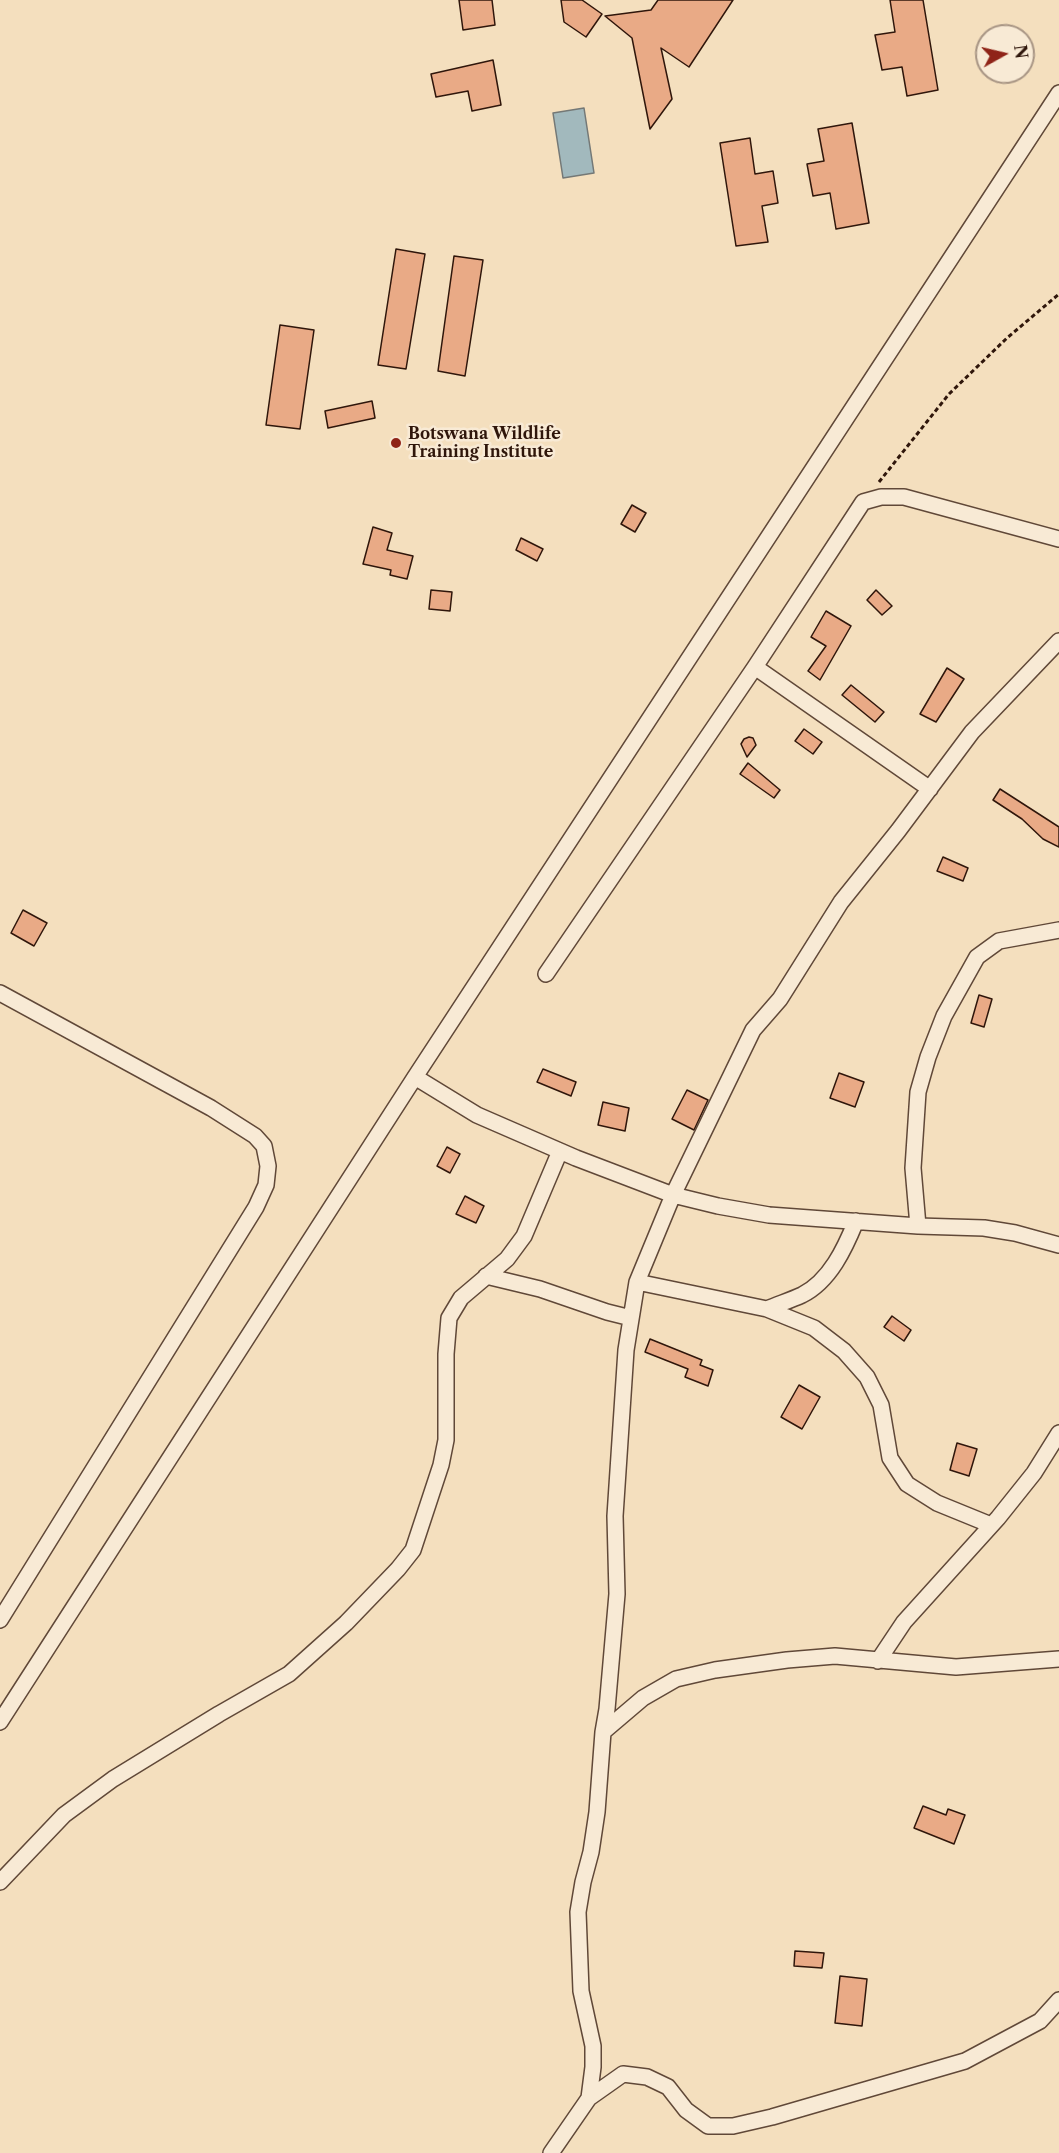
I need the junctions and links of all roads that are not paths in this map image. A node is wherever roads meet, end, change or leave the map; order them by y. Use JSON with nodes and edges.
{"nodes":[{"id":1,"x":1059,"y":93,"type":"edge"},
{"id":2,"x":1059,"y":539,"type":"edge"},
{"id":3,"x":1058,"y":644,"type":"edge"},
{"id":4,"x":755,"y":667,"type":"junction"},
{"id":5,"x":930,"y":789,"type":"junction"},
{"id":6,"x":1059,"y":930,"type":"edge"},
{"id":7,"x":546,"y":974,"type":"dead end"},
{"id":8,"x":0,"y":993,"type":"edge"},
{"id":9,"x":415,"y":1077,"type":"junction"},
{"id":10,"x":560,"y":1151,"type":"junction"},
{"id":11,"x":673,"y":1195,"type":"junction"},
{"id":12,"x":856,"y":1221,"type":"junction"},
{"id":13,"x":918,"y":1226,"type":"junction"},
{"id":14,"x":1059,"y":1245,"type":"edge"},
{"id":15,"x":486,"y":1276,"type":"junction"},
{"id":16,"x":637,"y":1282,"type":"junction"},
{"id":17,"x":767,"y":1309,"type":"junction"},
{"id":18,"x":631,"y":1318,"type":"junction"},
{"id":19,"x":1059,"y":1433,"type":"edge"},
{"id":20,"x":991,"y":1525,"type":"junction"},
{"id":21,"x":0,"y":1620,"type":"edge"},
{"id":22,"x":1059,"y":1659,"type":"edge"},
{"id":23,"x":878,"y":1661,"type":"junction"},
{"id":24,"x":0,"y":1722,"type":"edge"},
{"id":25,"x":603,"y":1732,"type":"junction"},
{"id":26,"x":0,"y":1882,"type":"edge"},
{"id":27,"x":1059,"y":2000,"type":"edge"},
{"id":28,"x":589,"y":2098,"type":"junction"},
{"id":29,"x":551,"y":2153,"type":"edge"}],
"edges":[{"from":1,"to":9,"type":"street"},
{"from":2,"to":4,"type":"street"},
{"from":3,"to":5,"type":"street"},
{"from":4,"to":5,"type":"street"},
{"from":4,"to":7,"type":"street"},
{"from":5,"to":11,"type":"street"},
{"from":6,"to":13,"type":"street"},
{"from":8,"to":21,"type":"street"},
{"from":9,"to":10,"type":"street"},
{"from":9,"to":24,"type":"street"},
{"from":10,"to":11,"type":"street"},
{"from":10,"to":15,"type":"street"},
{"from":11,"to":12,"type":"street"},
{"from":11,"to":16,"type":"street"},
{"from":12,"to":13,"type":"street"},
{"from":12,"to":17,"type":"street"},
{"from":13,"to":14,"type":"street"},
{"from":15,"to":18,"type":"street"},
{"from":15,"to":26,"type":"street"},
{"from":16,"to":17,"type":"street"},
{"from":16,"to":18,"type":"street"},
{"from":17,"to":20,"type":"street"},
{"from":18,"to":25,"type":"street"},
{"from":19,"to":20,"type":"street"},
{"from":20,"to":23,"type":"street"},
{"from":22,"to":23,"type":"street"},
{"from":23,"to":25,"type":"street"},
{"from":25,"to":28,"type":"street"},
{"from":27,"to":28,"type":"street"},
{"from":28,"to":29,"type":"street"}]}
